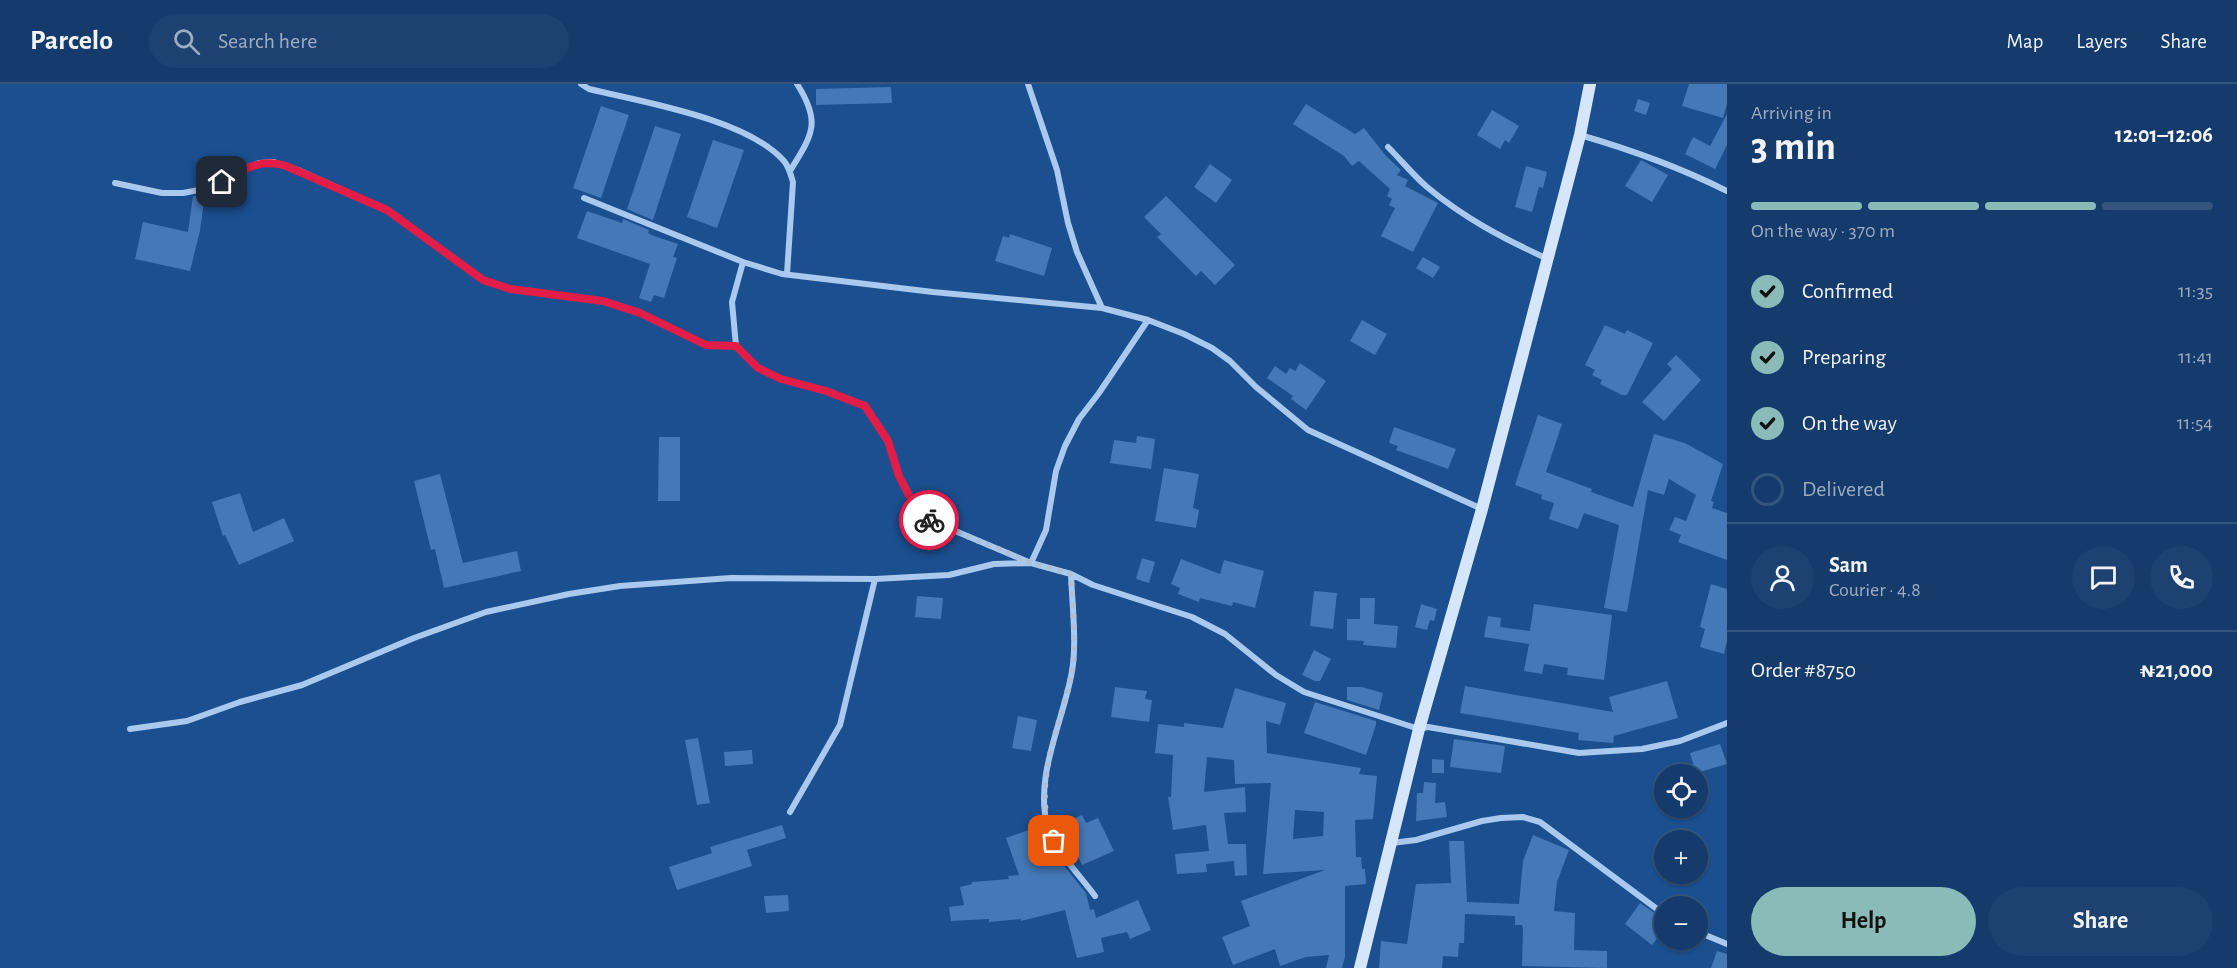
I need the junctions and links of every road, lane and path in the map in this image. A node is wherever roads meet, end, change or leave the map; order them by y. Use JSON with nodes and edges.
{"nodes":[{"id":1,"x":580,"y":84,"type":"edge"},
{"id":2,"x":797,"y":84,"type":"edge"},
{"id":3,"x":1028,"y":84,"type":"edge"},
{"id":4,"x":1590,"y":84,"type":"edge"},
{"id":5,"x":1580,"y":135,"type":"junction"},
{"id":6,"x":1388,"y":147,"type":"dead end"},
{"id":7,"x":790,"y":171,"type":"junction"},
{"id":8,"x":115,"y":183,"type":"dead end"},
{"id":9,"x":1727,"y":191,"type":"edge"},
{"id":10,"x":584,"y":198,"type":"dead end"},
{"id":11,"x":1548,"y":259,"type":"junction"},
{"id":12,"x":743,"y":262,"type":"junction"},
{"id":13,"x":787,"y":274,"type":"junction"},
{"id":14,"x":1102,"y":309,"type":"junction"},
{"id":15,"x":1148,"y":320,"type":"junction"},
{"id":16,"x":736,"y":346,"type":"junction"},
{"id":17,"x":1482,"y":509,"type":"junction"},
{"id":18,"x":1031,"y":563,"type":"junction"},
{"id":19,"x":1071,"y":574,"type":"junction"},
{"id":20,"x":874,"y":579,"type":"junction"},
{"id":21,"x":1727,"y":723,"type":"edge"},
{"id":22,"x":130,"y":729,"type":"dead end"},
{"id":23,"x":1419,"y":729,"type":"junction"},
{"id":24,"x":790,"y":812,"type":"dead end"},
{"id":25,"x":1391,"y":843,"type":"junction"},
{"id":26,"x":1095,"y":896,"type":"dead end"},
{"id":27,"x":1654,"y":907,"type":"edge"},
{"id":28,"x":1708,"y":936,"type":"edge"},
{"id":29,"x":1727,"y":944,"type":"edge"},
{"id":30,"x":1360,"y":968,"type":"edge"}],
"edges":[{"from":1,"to":7,"type":"street"},
{"from":2,"to":7,"type":"street"},
{"from":3,"to":14,"type":"street"},
{"from":4,"to":5,"type":"main road"},
{"from":5,"to":9,"type":"street"},
{"from":5,"to":11,"type":"main road"},
{"from":6,"to":11,"type":"street"},
{"from":7,"to":13,"type":"street"},
{"from":8,"to":16,"type":"street"},
{"from":10,"to":12,"type":"street"},
{"from":11,"to":17,"type":"main road"},
{"from":12,"to":13,"type":"street"},
{"from":12,"to":16,"type":"street"},
{"from":13,"to":14,"type":"street"},
{"from":14,"to":15,"type":"street"},
{"from":15,"to":17,"type":"street"},
{"from":15,"to":18,"type":"street"},
{"from":16,"to":18,"type":"street"},
{"from":17,"to":23,"type":"main road"},
{"from":18,"to":19,"type":"street"},
{"from":18,"to":20,"type":"street"},
{"from":19,"to":23,"type":"street"},
{"from":19,"to":26,"type":"street"},
{"from":20,"to":22,"type":"street"},
{"from":20,"to":24,"type":"street"},
{"from":21,"to":23,"type":"street"},
{"from":23,"to":25,"type":"main road"},
{"from":25,"to":27,"type":"street"},
{"from":25,"to":30,"type":"main road"},
{"from":28,"to":29,"type":"street"}]}
